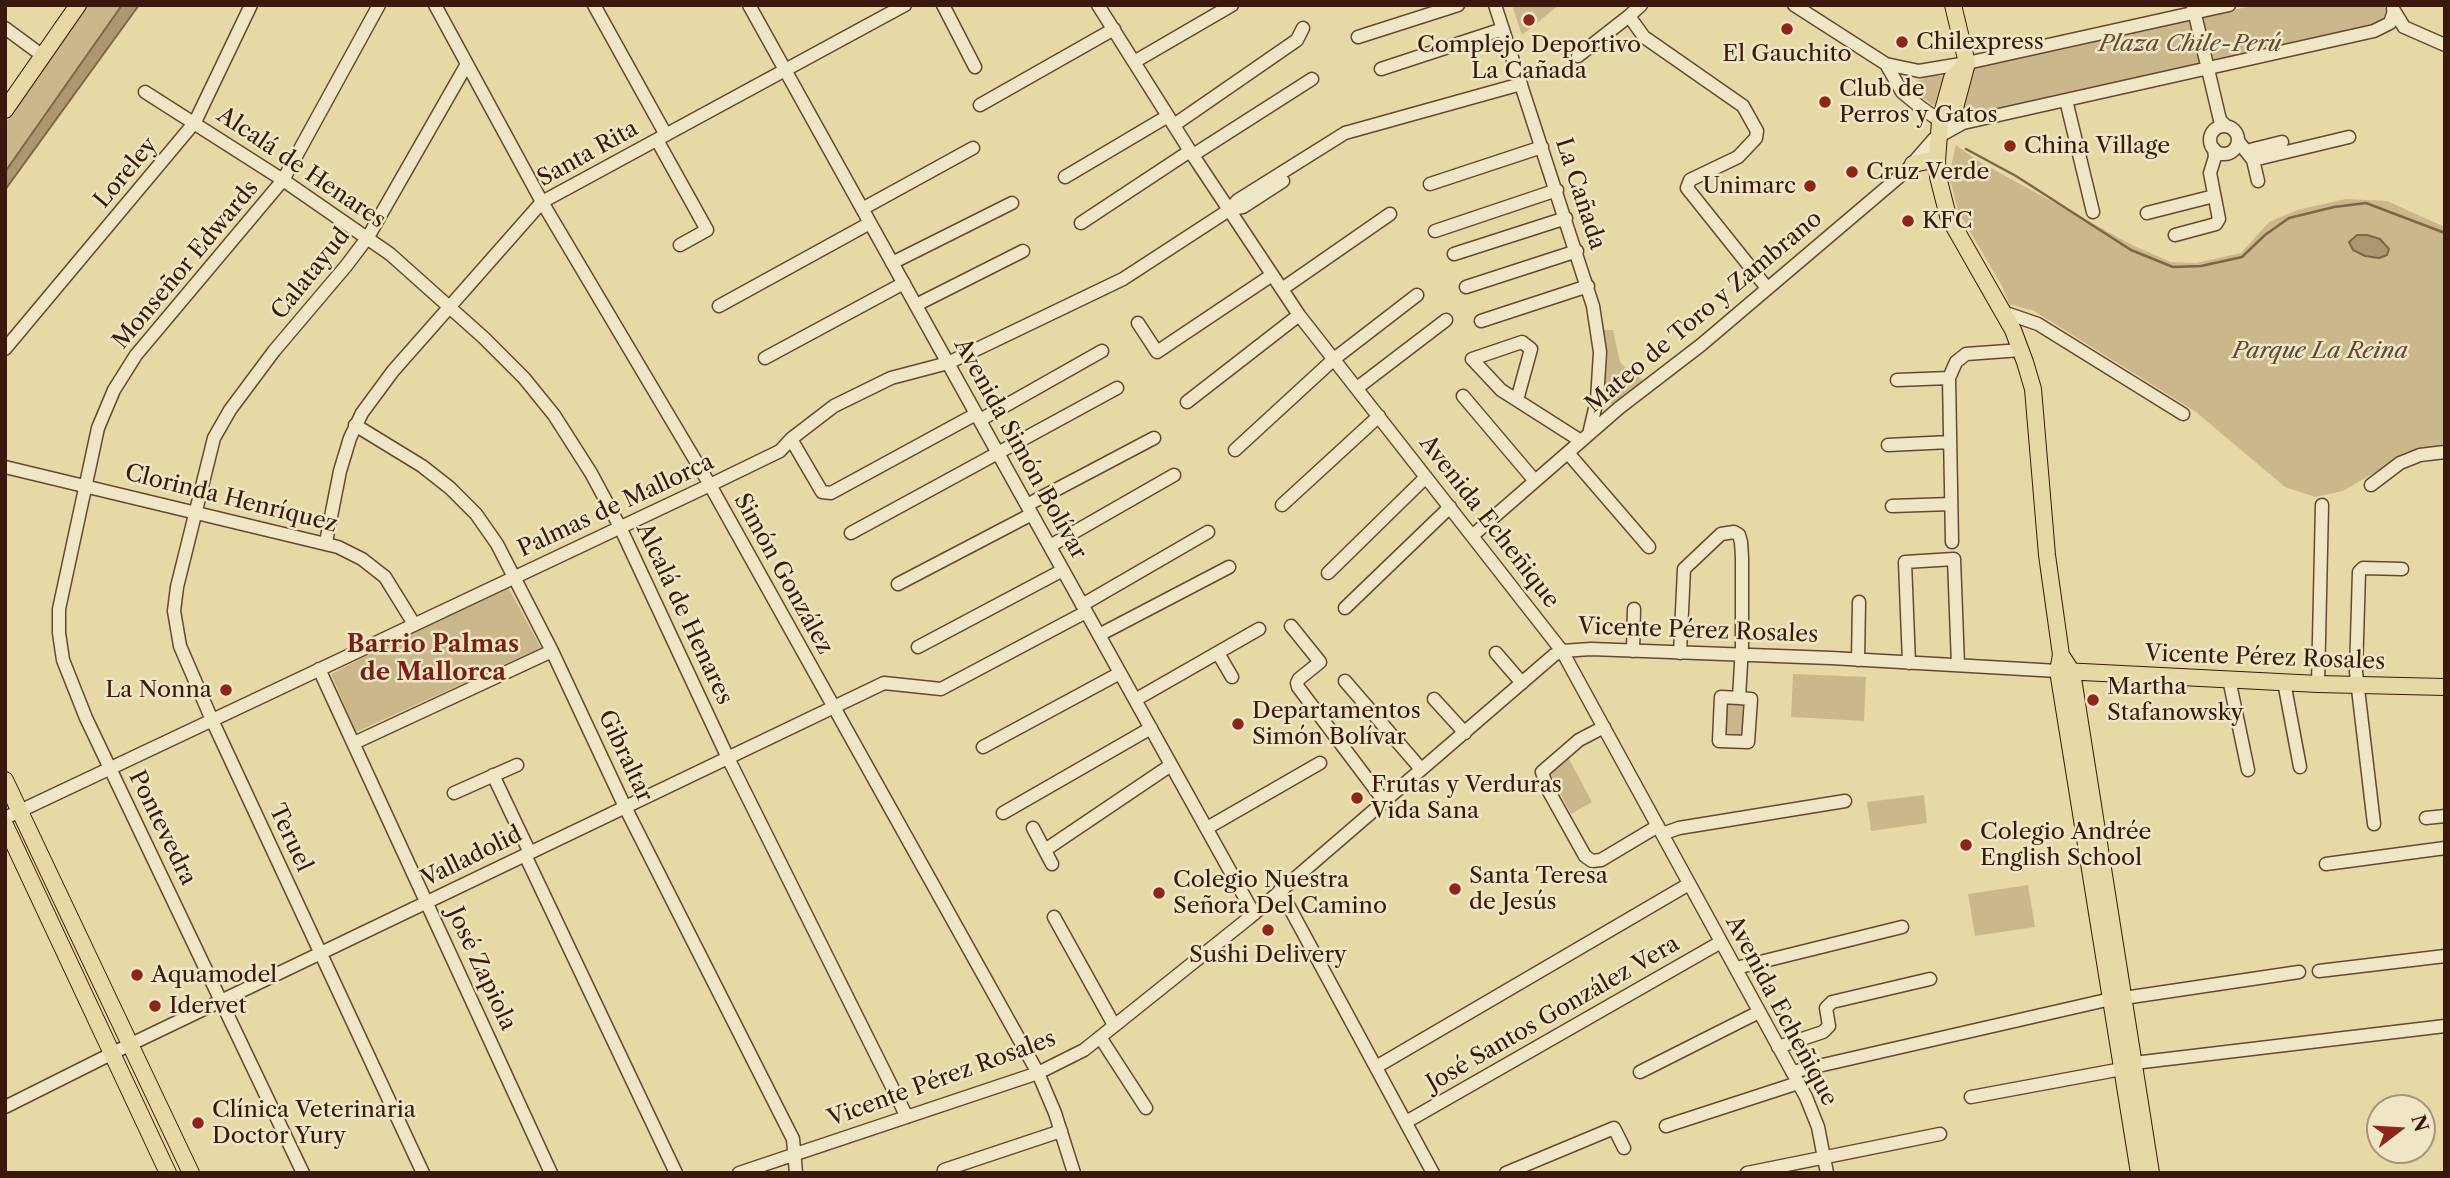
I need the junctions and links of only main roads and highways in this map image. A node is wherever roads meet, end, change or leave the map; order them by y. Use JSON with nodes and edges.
{"nodes":[{"id":1,"x":78,"y":5,"type":"edge"},
{"id":2,"x":1952,"y":5,"type":"edge"},
{"id":3,"x":5,"y":110,"type":"edge"},
{"id":4,"x":1949,"y":126,"type":"junction"},
{"id":5,"x":1913,"y":164,"type":"road end"},
{"id":6,"x":1937,"y":167,"type":"junction"},
{"id":7,"x":1976,"y":264,"type":"junction"},
{"id":8,"x":2064,"y":666,"type":"junction"},
{"id":9,"x":2445,"y":687,"type":"edge"},
{"id":10,"x":5,"y":780,"type":"edge"},
{"id":11,"x":13,"y":814,"type":"edge"},
{"id":12,"x":5,"y":825,"type":"edge"},
{"id":13,"x":2128,"y":1066,"type":"junction"},
{"id":14,"x":168,"y":1173,"type":"edge"},
{"id":15,"x":191,"y":1173,"type":"edge"},
{"id":16,"x":2138,"y":1173,"type":"edge"},
{"id":17,"x":2151,"y":1173,"type":"edge"}],
"edges":[{"from":1,"to":3,"type":"main road"},
{"from":2,"to":4,"type":"main road"},
{"from":4,"to":6,"type":"main road"},
{"from":4,"to":7,"type":"main road"},
{"from":5,"to":6,"type":"main road"},
{"from":6,"to":7,"type":"main road"},
{"from":7,"to":8,"type":"main road"},
{"from":8,"to":9,"type":"main road","name":"Vicente Pérez Rosales"},
{"from":8,"to":13,"type":"main road"},
{"from":10,"to":11,"type":"main road"},
{"from":11,"to":15,"type":"main road"},
{"from":12,"to":14,"type":"main road"},
{"from":13,"to":16,"type":"main road"},
{"from":13,"to":17,"type":"main road"}]}
